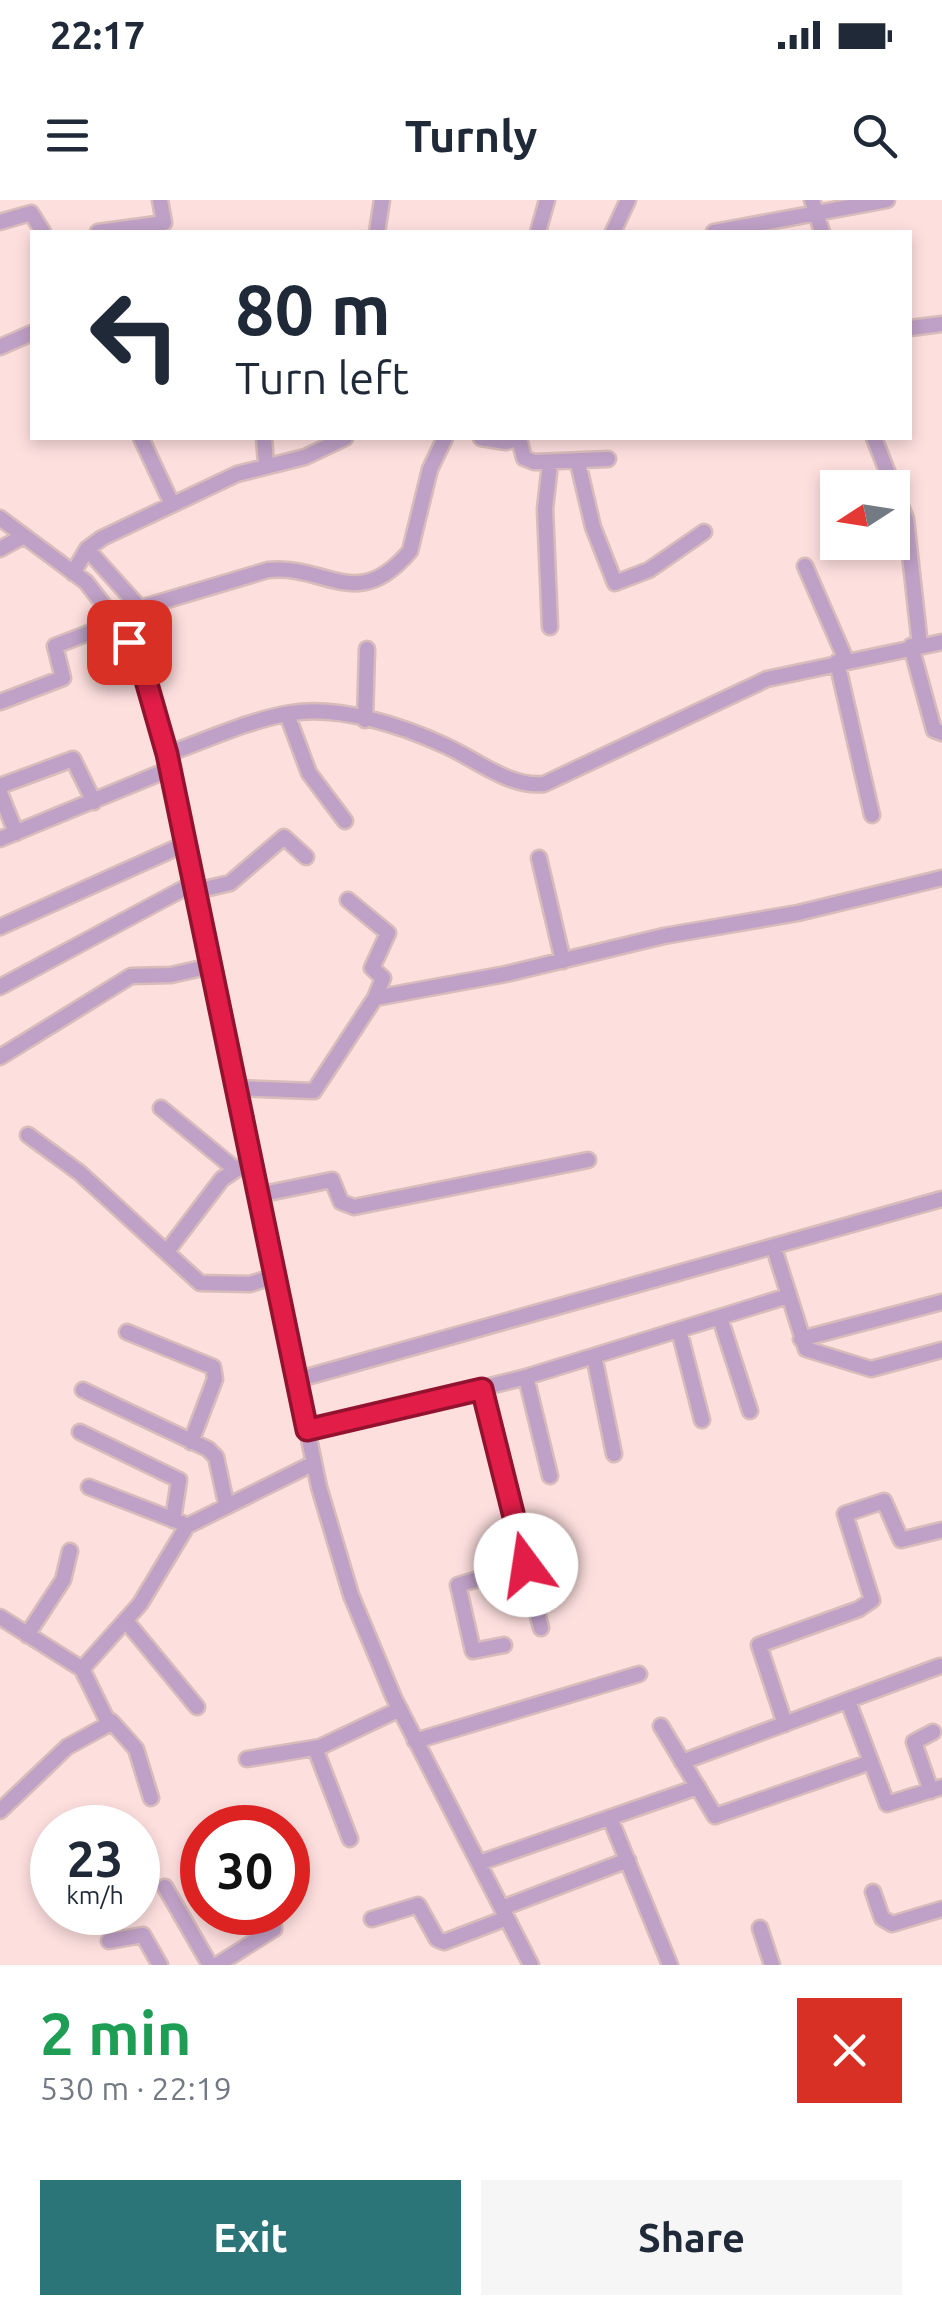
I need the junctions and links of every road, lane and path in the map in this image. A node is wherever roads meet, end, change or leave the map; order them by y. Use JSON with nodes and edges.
{"nodes":[{"id":1,"x":160,"y":200,"type":"edge"},
{"id":2,"x":382,"y":200,"type":"edge"},
{"id":3,"x":547,"y":200,"type":"edge"},
{"id":4,"x":628,"y":200,"type":"edge"},
{"id":5,"x":887,"y":200,"type":"edge"},
{"id":6,"x":815,"y":207,"type":"edge"},
{"id":7,"x":0,"y":222,"type":"edge"},
{"id":8,"x":165,"y":228,"type":"edge"},
{"id":9,"x":42,"y":230,"type":"edge"},
{"id":10,"x":132,"y":230,"type":"edge"},
{"id":11,"x":377,"y":230,"type":"edge"},
{"id":12,"x":539,"y":230,"type":"edge"},
{"id":13,"x":614,"y":230,"type":"edge"},
{"id":14,"x":722,"y":230,"type":"edge"},
{"id":15,"x":942,"y":324,"type":"edge"},
{"id":16,"x":912,"y":328,"type":"edge"},
{"id":17,"x":30,"y":334,"type":"edge"},
{"id":18,"x":0,"y":347,"type":"edge"},
{"id":19,"x":142,"y":440,"type":"edge"},
{"id":20,"x":264,"y":440,"type":"edge"},
{"id":21,"x":341,"y":440,"type":"edge"},
{"id":22,"x":444,"y":440,"type":"edge"},
{"id":23,"x":520,"y":440,"type":"edge"},
{"id":24,"x":875,"y":440,"type":"edge"},
{"id":25,"x":608,"y":459,"type":"dead end"},
{"id":26,"x":578,"y":463,"type":"junction"},
{"id":27,"x":266,"y":464,"type":"junction"},
{"id":28,"x":550,"y":464,"type":"junction"},
{"id":29,"x":172,"y":504,"type":"junction"},
{"id":30,"x":0,"y":518,"type":"edge"},
{"id":31,"x":704,"y":532,"type":"dead end"},
{"id":32,"x":24,"y":536,"type":"junction"},
{"id":33,"x":0,"y":549,"type":"edge"},
{"id":34,"x":80,"y":561,"type":"junction"},
{"id":35,"x":804,"y":566,"type":"dead end"},
{"id":36,"x":117,"y":622,"type":"junction"},
{"id":37,"x":550,"y":627,"type":"dead end"},
{"id":38,"x":942,"y":642,"type":"edge"},
{"id":39,"x":915,"y":646,"type":"junction"},
{"id":40,"x":366,"y":649,"type":"dead end"},
{"id":41,"x":842,"y":661,"type":"junction"},
{"id":42,"x":0,"y":702,"type":"edge"},
{"id":43,"x":287,"y":714,"type":"junction"},
{"id":44,"x":365,"y":720,"type":"junction"},
{"id":45,"x":942,"y":733,"type":"edge"},
{"id":46,"x":173,"y":756,"type":"junction"},
{"id":47,"x":0,"y":790,"type":"edge"},
{"id":48,"x":94,"y":802,"type":"junction"},
{"id":49,"x":872,"y":815,"type":"dead end"},
{"id":50,"x":345,"y":821,"type":"dead end"},
{"id":51,"x":16,"y":833,"type":"junction"},
{"id":52,"x":0,"y":839,"type":"edge"},
{"id":53,"x":185,"y":844,"type":"junction"},
{"id":54,"x":306,"y":858,"type":"dead end"},
{"id":55,"x":539,"y":858,"type":"dead end"},
{"id":56,"x":942,"y":878,"type":"edge"},
{"id":57,"x":203,"y":888,"type":"junction"},
{"id":58,"x":348,"y":900,"type":"dead end"},
{"id":59,"x":0,"y":928,"type":"edge"},
{"id":60,"x":563,"y":960,"type":"junction"},
{"id":61,"x":211,"y":966,"type":"junction"},
{"id":62,"x":0,"y":988,"type":"edge"},
{"id":63,"x":375,"y":998,"type":"junction"},
{"id":64,"x":0,"y":1056,"type":"edge"},
{"id":65,"x":246,"y":1089,"type":"junction"},
{"id":66,"x":161,"y":1108,"type":"dead end"},
{"id":67,"x":28,"y":1135,"type":"dead end"},
{"id":68,"x":252,"y":1160,"type":"junction"},
{"id":69,"x":588,"y":1160,"type":"dead end"},
{"id":70,"x":235,"y":1169,"type":"junction"},
{"id":71,"x":268,"y":1193,"type":"junction"},
{"id":72,"x":942,"y":1199,"type":"edge"},
{"id":73,"x":774,"y":1248,"type":"junction"},
{"id":74,"x":168,"y":1250,"type":"junction"},
{"id":75,"x":275,"y":1276,"type":"junction"},
{"id":76,"x":788,"y":1296,"type":"junction"},
{"id":77,"x":942,"y":1302,"type":"edge"},
{"id":78,"x":720,"y":1318,"type":"junction"},
{"id":79,"x":679,"y":1330,"type":"junction"},
{"id":80,"x":126,"y":1332,"type":"dead end"},
{"id":81,"x":801,"y":1339,"type":"junction"},
{"id":82,"x":942,"y":1350,"type":"edge"},
{"id":83,"x":594,"y":1356,"type":"junction"},
{"id":84,"x":526,"y":1376,"type":"junction"},
{"id":85,"x":308,"y":1377,"type":"junction"},
{"id":86,"x":482,"y":1389,"type":"junction"},
{"id":87,"x":82,"y":1390,"type":"dead end"},
{"id":88,"x":750,"y":1411,"type":"dead end"},
{"id":89,"x":702,"y":1420,"type":"dead end"},
{"id":90,"x":318,"y":1428,"type":"junction"},
{"id":91,"x":80,"y":1432,"type":"dead end"},
{"id":92,"x":191,"y":1442,"type":"junction"},
{"id":93,"x":614,"y":1454,"type":"dead end"},
{"id":94,"x":314,"y":1463,"type":"junction"},
{"id":95,"x":550,"y":1476,"type":"dead end"},
{"id":96,"x":89,"y":1488,"type":"dead end"},
{"id":97,"x":226,"y":1504,"type":"junction"},
{"id":98,"x":180,"y":1523,"type":"junction"},
{"id":99,"x":942,"y":1530,"type":"edge"},
{"id":100,"x":70,"y":1552,"type":"dead end"},
{"id":101,"x":526,"y":1565,"type":"junction"},
{"id":102,"x":0,"y":1617,"type":"edge"},
{"id":103,"x":126,"y":1621,"type":"junction"},
{"id":104,"x":541,"y":1628,"type":"dead end"},
{"id":105,"x":27,"y":1635,"type":"junction"},
{"id":106,"x":504,"y":1645,"type":"dead end"},
{"id":107,"x":940,"y":1666,"type":"edge"},
{"id":108,"x":82,"y":1669,"type":"junction"},
{"id":109,"x":639,"y":1674,"type":"dead end"},
{"id":110,"x":848,"y":1701,"type":"junction"},
{"id":111,"x":197,"y":1708,"type":"dead end"},
{"id":112,"x":400,"y":1709,"type":"junction"},
{"id":113,"x":110,"y":1721,"type":"junction"},
{"id":114,"x":784,"y":1724,"type":"junction"},
{"id":115,"x":661,"y":1726,"type":"dead end"},
{"id":116,"x":934,"y":1732,"type":"dead end"},
{"id":117,"x":422,"y":1739,"type":"junction"},
{"id":118,"x":315,"y":1748,"type":"junction"},
{"id":119,"x":247,"y":1758,"type":"dead end"},
{"id":120,"x":682,"y":1762,"type":"junction"},
{"id":121,"x":868,"y":1763,"type":"junction"},
{"id":122,"x":698,"y":1787,"type":"junction"},
{"id":123,"x":937,"y":1789,"type":"edge"},
{"id":124,"x":152,"y":1798,"type":"dead end"},
{"id":125,"x":0,"y":1810,"type":"edge"},
{"id":126,"x":610,"y":1818,"type":"junction"},
{"id":127,"x":350,"y":1839,"type":"dead end"},
{"id":128,"x":488,"y":1860,"type":"junction"},
{"id":129,"x":628,"y":1860,"type":"junction"},
{"id":130,"x":165,"y":1887,"type":"dead end"},
{"id":131,"x":873,"y":1892,"type":"dead end"},
{"id":132,"x":509,"y":1907,"type":"junction"},
{"id":133,"x":942,"y":1909,"type":"edge"},
{"id":134,"x":372,"y":1918,"type":"dead end"},
{"id":135,"x":760,"y":1928,"type":"dead end"},
{"id":136,"x":264,"y":1935,"type":"edge"},
{"id":137,"x":110,"y":1941,"type":"dead end"},
{"id":138,"x":160,"y":1965,"type":"edge"},
{"id":139,"x":214,"y":1965,"type":"edge"},
{"id":140,"x":532,"y":1965,"type":"edge"},
{"id":141,"x":670,"y":1965,"type":"edge"},
{"id":142,"x":772,"y":1965,"type":"edge"}],
"edges":[{"from":1,"to":8,"type":"street"},
{"from":2,"to":11,"type":"street"},
{"from":3,"to":12,"type":"street"},
{"from":4,"to":13,"type":"street"},
{"from":5,"to":6,"type":"street"},
{"from":6,"to":14,"type":"street"},
{"from":7,"to":9,"type":"street"},
{"from":8,"to":10,"type":"street"},
{"from":15,"to":16,"type":"street"},
{"from":17,"to":18,"type":"street"},
{"from":19,"to":29,"type":"street"},
{"from":20,"to":27,"type":"street"},
{"from":21,"to":27,"type":"street"},
{"from":22,"to":34,"type":"street"},
{"from":23,"to":28,"type":"street"},
{"from":24,"to":39,"type":"street"},
{"from":25,"to":26,"type":"street"},
{"from":26,"to":28,"type":"street"},
{"from":26,"to":31,"type":"street"},
{"from":27,"to":29,"type":"street"},
{"from":28,"to":37,"type":"street"},
{"from":29,"to":34,"type":"street"},
{"from":30,"to":32,"type":"street"},
{"from":32,"to":33,"type":"street"},
{"from":32,"to":34,"type":"street"},
{"from":34,"to":36,"type":"street"},
{"from":35,"to":41,"type":"street"},
{"from":36,"to":42,"type":"street"},
{"from":36,"to":46,"type":"street"},
{"from":38,"to":39,"type":"street"},
{"from":39,"to":41,"type":"street"},
{"from":39,"to":45,"type":"street"},
{"from":40,"to":44,"type":"street"},
{"from":41,"to":44,"type":"street"},
{"from":41,"to":49,"type":"street"},
{"from":43,"to":44,"type":"street"},
{"from":43,"to":46,"type":"street"},
{"from":43,"to":50,"type":"street"},
{"from":46,"to":48,"type":"street"},
{"from":46,"to":53,"type":"street"},
{"from":47,"to":48,"type":"street"},
{"from":47,"to":51,"type":"street"},
{"from":48,"to":51,"type":"street"},
{"from":51,"to":52,"type":"street"},
{"from":53,"to":57,"type":"street"},
{"from":53,"to":59,"type":"street"},
{"from":54,"to":57,"type":"street"},
{"from":55,"to":60,"type":"street"},
{"from":56,"to":60,"type":"street"},
{"from":57,"to":61,"type":"street"},
{"from":57,"to":62,"type":"street"},
{"from":58,"to":63,"type":"street"},
{"from":60,"to":63,"type":"street"},
{"from":61,"to":64,"type":"street"},
{"from":61,"to":65,"type":"street"},
{"from":63,"to":65,"type":"street"},
{"from":65,"to":68,"type":"street"},
{"from":66,"to":70,"type":"street"},
{"from":67,"to":74,"type":"street"},
{"from":68,"to":70,"type":"street"},
{"from":68,"to":71,"type":"street"},
{"from":69,"to":71,"type":"street"},
{"from":70,"to":74,"type":"street"},
{"from":71,"to":75,"type":"street"},
{"from":72,"to":73,"type":"street"},
{"from":73,"to":76,"type":"street"},
{"from":73,"to":85,"type":"street"},
{"from":74,"to":75,"type":"street"},
{"from":75,"to":85,"type":"street"},
{"from":76,"to":78,"type":"street"},
{"from":76,"to":81,"type":"street"},
{"from":77,"to":81,"type":"street"},
{"from":78,"to":79,"type":"street"},
{"from":78,"to":88,"type":"street"},
{"from":79,"to":83,"type":"street"},
{"from":79,"to":89,"type":"street"},
{"from":80,"to":92,"type":"street"},
{"from":81,"to":82,"type":"street"},
{"from":83,"to":84,"type":"street"},
{"from":83,"to":93,"type":"street"},
{"from":84,"to":86,"type":"street"},
{"from":84,"to":95,"type":"street"},
{"from":85,"to":90,"type":"street"},
{"from":86,"to":90,"type":"street"},
{"from":86,"to":101,"type":"street"},
{"from":87,"to":92,"type":"street"},
{"from":90,"to":94,"type":"street"},
{"from":91,"to":98,"type":"street"},
{"from":92,"to":97,"type":"street"},
{"from":94,"to":97,"type":"street"},
{"from":94,"to":112,"type":"street"},
{"from":96,"to":98,"type":"street"},
{"from":97,"to":98,"type":"street"},
{"from":98,"to":103,"type":"street"},
{"from":99,"to":114,"type":"street"},
{"from":100,"to":105,"type":"street"},
{"from":101,"to":104,"type":"street"},
{"from":101,"to":106,"type":"street"},
{"from":102,"to":105,"type":"street"},
{"from":103,"to":108,"type":"street"},
{"from":103,"to":111,"type":"street"},
{"from":105,"to":108,"type":"street"},
{"from":107,"to":110,"type":"street"},
{"from":108,"to":113,"type":"street"},
{"from":109,"to":117,"type":"street"},
{"from":110,"to":114,"type":"street"},
{"from":110,"to":121,"type":"street"},
{"from":112,"to":117,"type":"street"},
{"from":112,"to":118,"type":"street"},
{"from":113,"to":124,"type":"street"},
{"from":113,"to":125,"type":"street"},
{"from":114,"to":120,"type":"street"},
{"from":115,"to":120,"type":"street"},
{"from":116,"to":123,"type":"street"},
{"from":117,"to":128,"type":"street"},
{"from":118,"to":119,"type":"street"},
{"from":118,"to":127,"type":"street"},
{"from":120,"to":122,"type":"street"},
{"from":121,"to":122,"type":"street"},
{"from":121,"to":123,"type":"street"},
{"from":122,"to":126,"type":"street"},
{"from":126,"to":128,"type":"street"},
{"from":126,"to":129,"type":"street"},
{"from":128,"to":132,"type":"street"},
{"from":129,"to":132,"type":"street"},
{"from":129,"to":141,"type":"street"},
{"from":130,"to":139,"type":"street"},
{"from":131,"to":133,"type":"street"},
{"from":132,"to":134,"type":"street"},
{"from":132,"to":140,"type":"street"},
{"from":135,"to":142,"type":"street"},
{"from":136,"to":139,"type":"street"},
{"from":137,"to":138,"type":"street"}]}
